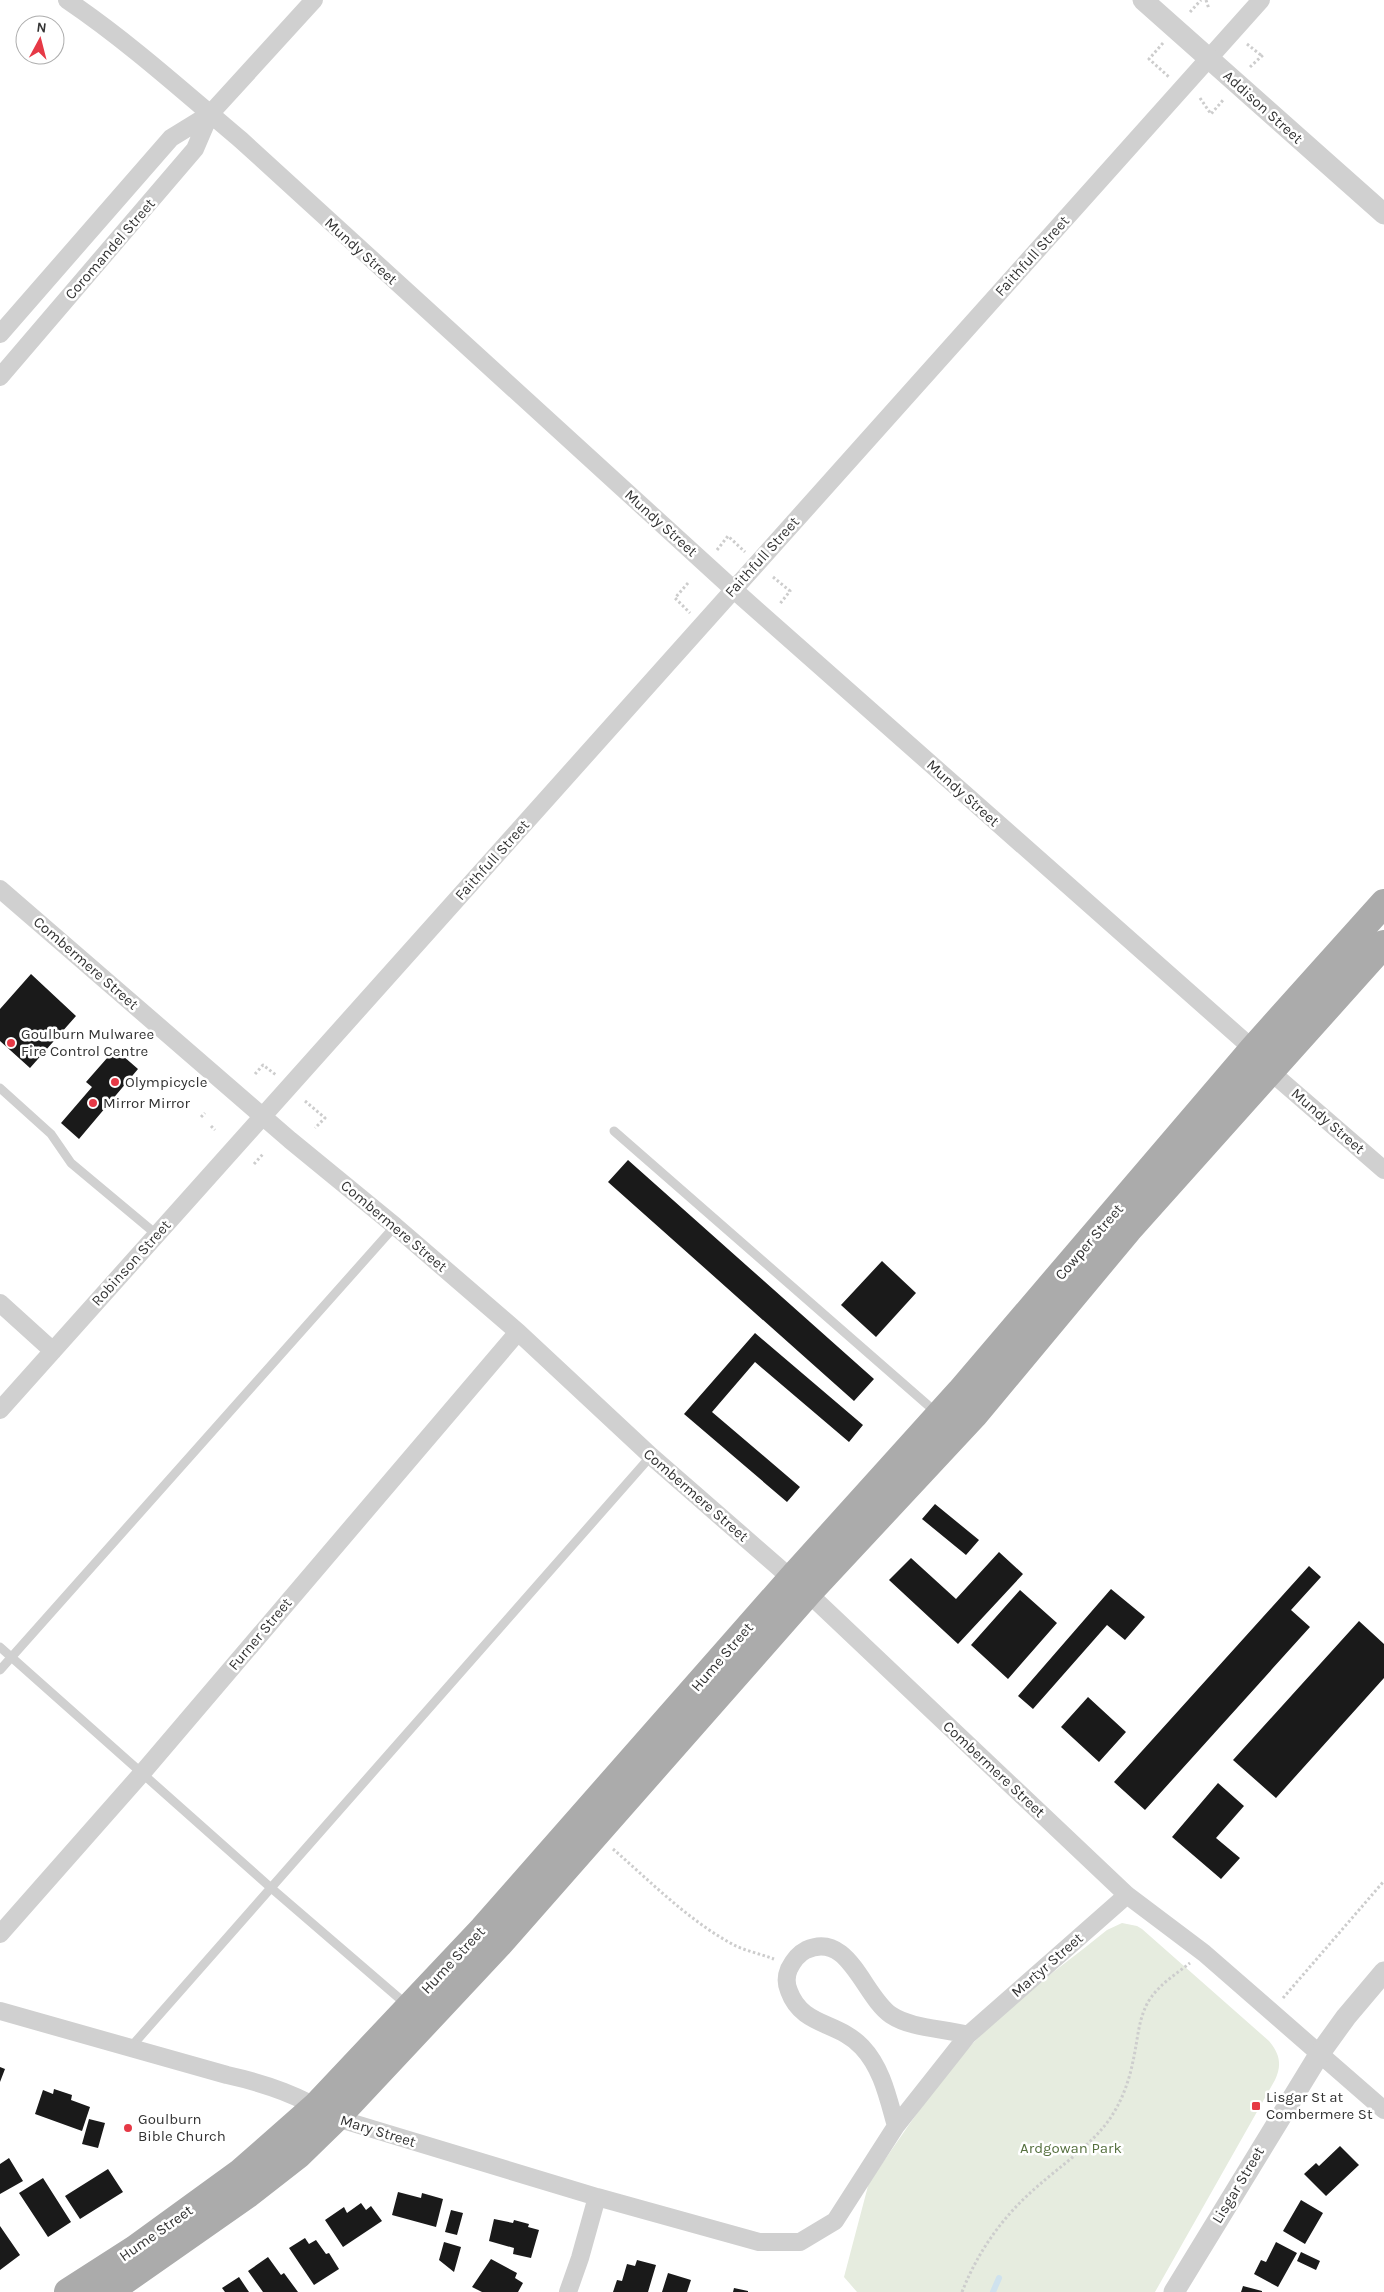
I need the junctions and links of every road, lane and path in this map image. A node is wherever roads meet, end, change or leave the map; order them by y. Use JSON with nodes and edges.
{"nodes":[{"id":1,"x":67,"y":0,"type":"edge"},
{"id":2,"x":314,"y":0,"type":"edge"},
{"id":3,"x":1143,"y":0,"type":"edge"},
{"id":4,"x":1200,"y":0,"type":"edge"},
{"id":5,"x":1206,"y":0,"type":"edge"},
{"id":6,"x":1261,"y":0,"type":"edge"},
{"id":7,"x":1209,"y":9,"type":"dead end"},
{"id":8,"x":1190,"y":12,"type":"dead end"},
{"id":9,"x":1163,"y":43,"type":"dead end"},
{"id":10,"x":1247,"y":44,"type":"dead end"},
{"id":11,"x":1209,"y":59,"type":"junction"},
{"id":12,"x":1248,"y":69,"type":"dead end"},
{"id":13,"x":1170,"y":78,"type":"dead end"},
{"id":14,"x":1200,"y":98,"type":"dead end"},
{"id":15,"x":1224,"y":99,"type":"dead end"},
{"id":16,"x":210,"y":114,"type":"junction"},
{"id":17,"x":1384,"y":214,"type":"edge"},
{"id":18,"x":76,"y":246,"type":"junction"},
{"id":19,"x":97,"y":264,"type":"junction"},
{"id":20,"x":0,"y":334,"type":"edge"},
{"id":21,"x":0,"y":377,"type":"edge"},
{"id":22,"x":715,"y":552,"type":"dead end"},
{"id":23,"x":748,"y":554,"type":"dead end"},
{"id":24,"x":773,"y":577,"type":"dead end"},
{"id":25,"x":688,"y":583,"type":"dead end"},
{"id":26,"x":733,"y":589,"type":"junction"},
{"id":27,"x":777,"y":607,"type":"dead end"},
{"id":28,"x":692,"y":615,"type":"dead end"},
{"id":29,"x":0,"y":889,"type":"edge"},
{"id":30,"x":1384,"y":903,"type":"edge"},
{"id":31,"x":1384,"y":944,"type":"edge"},
{"id":32,"x":1253,"y":1049,"type":"junction"},
{"id":33,"x":1271,"y":1072,"type":"junction"},
{"id":34,"x":254,"y":1074,"type":"dead end"},
{"id":35,"x":277,"y":1076,"type":"dead end"},
{"id":36,"x":0,"y":1088,"type":"edge"},
{"id":37,"x":306,"y":1101,"type":"dead end"},
{"id":38,"x":205,"y":1112,"type":"dead end"},
{"id":39,"x":264,"y":1116,"type":"junction"},
{"id":40,"x":202,"y":1118,"type":"dead end"},
{"id":41,"x":211,"y":1126,"type":"dead end"},
{"id":42,"x":315,"y":1128,"type":"dead end"},
{"id":43,"x":215,"y":1130,"type":"dead end"},
{"id":44,"x":614,"y":1131,"type":"dead end"},
{"id":45,"x":263,"y":1154,"type":"dead end"},
{"id":46,"x":254,"y":1164,"type":"dead end"},
{"id":47,"x":1384,"y":1170,"type":"edge"},
{"id":48,"x":395,"y":1226,"type":"junction"},
{"id":49,"x":156,"y":1234,"type":"junction"},
{"id":50,"x":0,"y":1303,"type":"edge"},
{"id":51,"x":518,"y":1332,"type":"junction"},
{"id":52,"x":53,"y":1351,"type":"junction"},
{"id":53,"x":0,"y":1410,"type":"edge"},
{"id":54,"x":939,"y":1415,"type":"junction"},
{"id":55,"x":651,"y":1456,"type":"junction"},
{"id":56,"x":800,"y":1586,"type":"junction"},
{"id":57,"x":0,"y":1647,"type":"edge"},
{"id":58,"x":11,"y":1657,"type":"junction"},
{"id":59,"x":0,"y":1670,"type":"edge"},
{"id":60,"x":143,"y":1772,"type":"junction"},
{"id":61,"x":596,"y":1834,"type":"junction"},
{"id":62,"x":1384,"y":1881,"type":"edge"},
{"id":63,"x":270,"y":1887,"type":"junction"},
{"id":64,"x":1127,"y":1895,"type":"junction"},
{"id":65,"x":0,"y":1934,"type":"edge"},
{"id":66,"x":1204,"y":1953,"type":"junction"},
{"id":67,"x":791,"y":1965,"type":"junction"},
{"id":68,"x":1384,"y":1972,"type":"edge"},
{"id":69,"x":409,"y":2007,"type":"junction"},
{"id":70,"x":0,"y":2011,"type":"edge"},
{"id":71,"x":1273,"y":2011,"type":"junction"},
{"id":72,"x":968,"y":2035,"type":"junction"},
{"id":73,"x":130,"y":2048,"type":"junction"},
{"id":74,"x":1320,"y":2053,"type":"junction"},
{"id":75,"x":1384,"y":2110,"type":"edge"},
{"id":76,"x":326,"y":2112,"type":"junction"},
{"id":77,"x":896,"y":2126,"type":"junction"},
{"id":78,"x":597,"y":2197,"type":"junction"},
{"id":79,"x":760,"y":2242,"type":"joint"},
{"id":80,"x":68,"y":2292,"type":"edge"},
{"id":81,"x":108,"y":2292,"type":"edge"},
{"id":82,"x":568,"y":2292,"type":"edge"},
{"id":83,"x":962,"y":2292,"type":"edge"},
{"id":84,"x":1174,"y":2292,"type":"edge"}],
"edges":[{"from":1,"to":16,"type":"street","name":"Mundy Street"},
{"from":2,"to":16,"type":"street","name":"Coromandel Street"},
{"from":3,"to":11,"type":"street","name":"Addison Street"},
{"from":4,"to":8,"type":"path"},
{"from":5,"to":7,"type":"path"},
{"from":6,"to":11,"type":"street","name":"Faithfull Street"},
{"from":9,"to":13,"type":"path"},
{"from":10,"to":12,"type":"path"},
{"from":11,"to":17,"type":"street","name":"Addison Street"},
{"from":11,"to":26,"type":"street","name":"Faithfull Street"},
{"from":14,"to":15,"type":"path"},
{"from":16,"to":18,"type":"street","name":"Coromandel Street"},
{"from":16,"to":19,"type":"street","name":"Coromandel Street"},
{"from":16,"to":26,"type":"street","name":"Mundy Street"},
{"from":18,"to":19,"type":"street"},
{"from":18,"to":20,"type":"street","name":"Coromandel Street"},
{"from":19,"to":21,"type":"street","name":"Coromandel Street"},
{"from":22,"to":23,"type":"path"},
{"from":24,"to":27,"type":"path"},
{"from":25,"to":28,"type":"path"},
{"from":26,"to":32,"type":"street","name":"Mundy Street"},
{"from":26,"to":39,"type":"street","name":"Faithfull Street"},
{"from":29,"to":39,"type":"street","name":"Combermere Street"},
{"from":30,"to":32,"type":"main road","name":"Cowper Street"},
{"from":31,"to":33,"type":"main road","name":"Cowper Street"},
{"from":32,"to":54,"type":"main road","name":"Cowper Street"},
{"from":33,"to":47,"type":"street","name":"Mundy Street"},
{"from":33,"to":56,"type":"main road","name":"Cowper Street"},
{"from":34,"to":35,"type":"path"},
{"from":36,"to":49,"type":"lane"},
{"from":37,"to":42,"type":"path"},
{"from":38,"to":40,"type":"path"},
{"from":39,"to":48,"type":"street","name":"Combermere Street"},
{"from":39,"to":49,"type":"street","name":"Robinson Street"},
{"from":41,"to":43,"type":"path"},
{"from":44,"to":54,"type":"lane"},
{"from":45,"to":46,"type":"path"},
{"from":48,"to":51,"type":"street","name":"Combermere Street"},
{"from":48,"to":58,"type":"lane"},
{"from":49,"to":52,"type":"street","name":"Robinson Street"},
{"from":50,"to":52,"type":"street"},
{"from":51,"to":55,"type":"street","name":"Combermere Street"},
{"from":51,"to":60,"type":"street","name":"Furner Street"},
{"from":52,"to":53,"type":"street","name":"Robinson Street"},
{"from":54,"to":56,"type":"main road","name":"Cowper Street"},
{"from":55,"to":56,"type":"street","name":"Combermere Street"},
{"from":55,"to":63,"type":"lane"},
{"from":56,"to":61,"type":"main road","name":"Hume Street"},
{"from":56,"to":64,"type":"street","name":"Combermere Street"},
{"from":56,"to":69,"type":"main road","name":"Hume Street"},
{"from":57,"to":58,"type":"lane"},
{"from":58,"to":59,"type":"lane"},
{"from":58,"to":60,"type":"lane"},
{"from":60,"to":63,"type":"lane"},
{"from":60,"to":65,"type":"street","name":"Furner Street"},
{"from":61,"to":67,"type":"path"},
{"from":61,"to":76,"type":"main road","name":"Hume Street"},
{"from":62,"to":71,"type":"path"},
{"from":63,"to":69,"type":"lane"},
{"from":63,"to":73,"type":"lane"},
{"from":64,"to":66,"type":"street","name":"Combermere Street"},
{"from":64,"to":72,"type":"street","name":"Martyr Street"},
{"from":66,"to":71,"type":"street","name":"Combermere Street"},
{"from":66,"to":83,"type":"path"},
{"from":67,"to":72,"type":"street"},
{"from":67,"to":77,"type":"street"},
{"from":68,"to":74,"type":"street","name":"Lisgar Street"},
{"from":69,"to":76,"type":"main road","name":"Hume Street"},
{"from":70,"to":73,"type":"street","name":"Mary Street"},
{"from":71,"to":74,"type":"street","name":"Combermere Street"},
{"from":72,"to":77,"type":"street","name":"Martyr Street"},
{"from":73,"to":76,"type":"street","name":"Mary Street"},
{"from":74,"to":75,"type":"street","name":"Combermere Street"},
{"from":74,"to":84,"type":"street","name":"Lisgar Street"},
{"from":76,"to":78,"type":"street","name":"Mary Street"},
{"from":76,"to":80,"type":"main road","name":"Hume Street"},
{"from":76,"to":81,"type":"main road","name":"Hume Street"},
{"from":77,"to":79,"type":"street","name":"Martyr Street"},
{"from":78,"to":79,"type":"street","name":"Mary Street"},
{"from":78,"to":82,"type":"street"}]}
